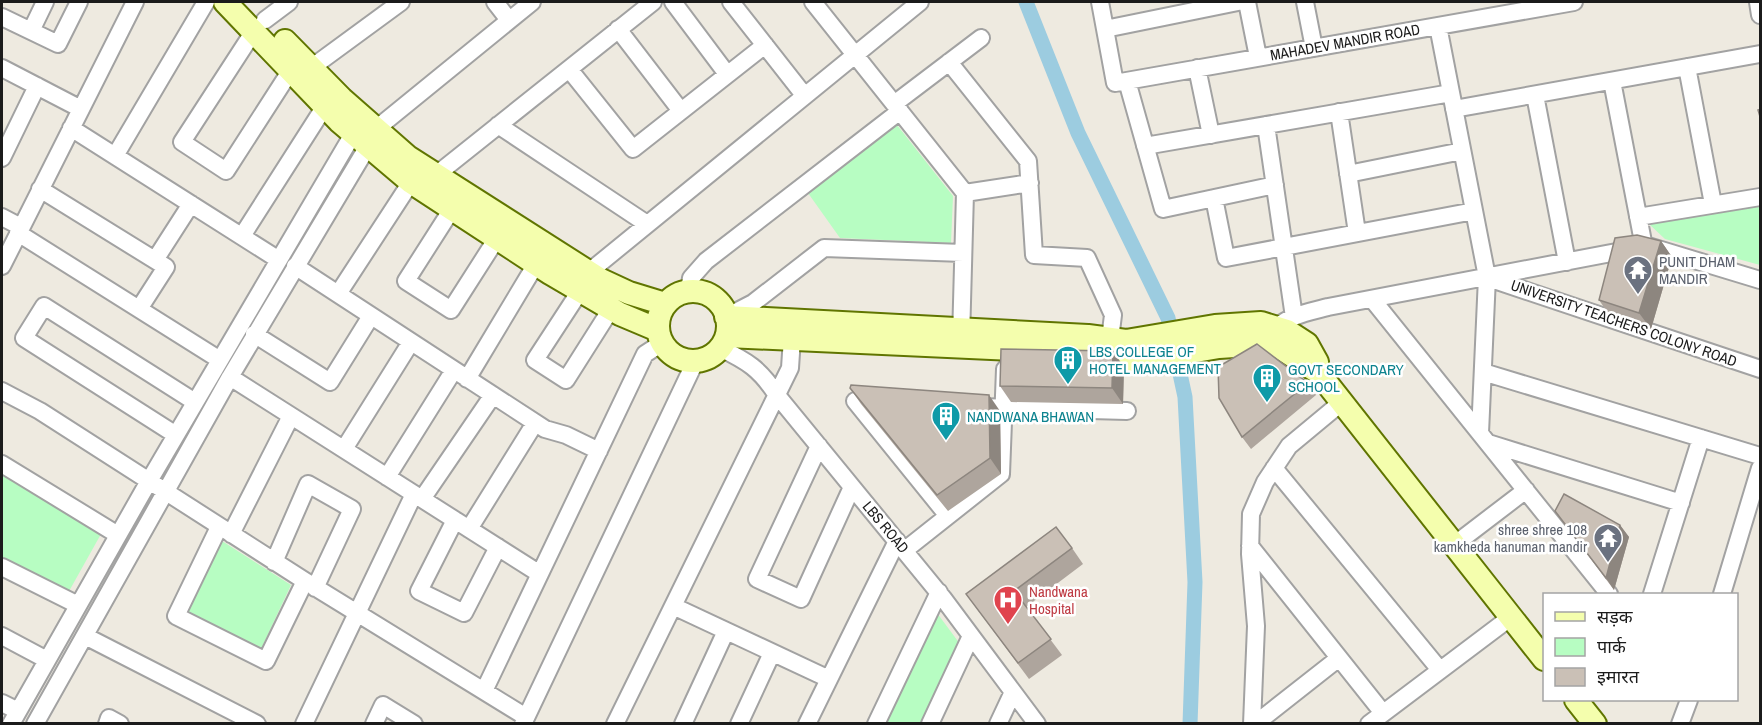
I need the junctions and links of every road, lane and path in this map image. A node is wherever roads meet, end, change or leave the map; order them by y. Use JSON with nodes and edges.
{"nodes":[{"id":1,"x":45,"y":2,"type":"edge"},
{"id":2,"x":79,"y":2,"type":"edge"},
{"id":3,"x":135,"y":2,"type":"edge"},
{"id":4,"x":206,"y":2,"type":"edge"},
{"id":5,"x":225,"y":2,"type":"edge"},
{"id":6,"x":246,"y":2,"type":"edge"},
{"id":7,"x":289,"y":2,"type":"edge"},
{"id":8,"x":401,"y":2,"type":"edge"},
{"id":9,"x":495,"y":2,"type":"edge"},
{"id":10,"x":532,"y":2,"type":"edge"},
{"id":11,"x":653,"y":2,"type":"edge"},
{"id":12,"x":673,"y":2,"type":"edge"},
{"id":13,"x":730,"y":2,"type":"edge"},
{"id":14,"x":813,"y":2,"type":"edge"},
{"id":15,"x":1100,"y":2,"type":"edge"},
{"id":16,"x":1238,"y":2,"type":"edge"},
{"id":17,"x":1247,"y":2,"type":"edge"},
{"id":18,"x":1305,"y":2,"type":"edge"},
{"id":19,"x":1574,"y":2,"type":"edge"},
{"id":20,"x":1758,"y":2,"type":"edge"},
{"id":21,"x":909,"y":5,"type":"edge"},
{"id":22,"x":1520,"y":6,"type":"edge"},
{"id":23,"x":1761,"y":15,"type":"edge"},
{"id":24,"x":2,"y":17,"type":"edge"},
{"id":25,"x":509,"y":20,"type":"junction"},
{"id":26,"x":259,"y":25,"type":"junction"},
{"id":27,"x":1438,"y":26,"type":"junction"},
{"id":28,"x":618,"y":29,"type":"junction"},
{"id":29,"x":1105,"y":29,"type":"junction"},
{"id":30,"x":31,"y":31,"type":"junction"},
{"id":31,"x":981,"y":38,"type":"dead end"},
{"id":32,"x":765,"y":45,"type":"junction"},
{"id":33,"x":1314,"y":48,"type":"junction"},
{"id":34,"x":855,"y":54,"type":"junction"},
{"id":35,"x":1761,"y":54,"type":"edge"},
{"id":36,"x":1258,"y":57,"type":"junction"},
{"id":37,"x":949,"y":62,"type":"junction"},
{"id":38,"x":1687,"y":67,"type":"junction"},
{"id":39,"x":1197,"y":68,"type":"junction"},
{"id":40,"x":301,"y":69,"type":"junction"},
{"id":41,"x":569,"y":69,"type":"junction"},
{"id":42,"x":727,"y":74,"type":"junction"},
{"id":43,"x":4,"y":75,"type":"edge"},
{"id":44,"x":1612,"y":81,"type":"junction"},
{"id":45,"x":1121,"y":82,"type":"junction"},
{"id":46,"x":37,"y":86,"type":"junction"},
{"id":47,"x":1534,"y":94,"type":"junction"},
{"id":48,"x":804,"y":95,"type":"junction"},
{"id":49,"x":1452,"y":101,"type":"junction"},
{"id":50,"x":325,"y":106,"type":"junction"},
{"id":51,"x":897,"y":107,"type":"junction"},
{"id":52,"x":81,"y":109,"type":"junction"},
{"id":53,"x":681,"y":111,"type":"junction"},
{"id":54,"x":1339,"y":112,"type":"junction"},
{"id":55,"x":498,"y":125,"type":"junction"},
{"id":56,"x":1266,"y":125,"type":"junction"},
{"id":57,"x":71,"y":128,"type":"junction"},
{"id":58,"x":1211,"y":135,"type":"junction"},
{"id":59,"x":366,"y":136,"type":"junction"},
{"id":60,"x":1145,"y":146,"type":"junction"},
{"id":61,"x":1462,"y":152,"type":"junction"},
{"id":62,"x":116,"y":156,"type":"junction"},
{"id":63,"x":2,"y":158,"type":"edge"},
{"id":64,"x":1348,"y":174,"type":"junction"},
{"id":65,"x":436,"y":175,"type":"junction"},
{"id":66,"x":411,"y":182,"type":"junction"},
{"id":67,"x":1030,"y":183,"type":"junction"},
{"id":68,"x":1275,"y":185,"type":"junction"},
{"id":69,"x":40,"y":189,"type":"junction"},
{"id":70,"x":965,"y":193,"type":"junction"},
{"id":71,"x":1761,"y":196,"type":"edge"},
{"id":72,"x":1214,"y":198,"type":"junction"},
{"id":73,"x":191,"y":204,"type":"junction"},
{"id":74,"x":1713,"y":204,"type":"junction"},
{"id":75,"x":452,"y":209,"type":"junction"},
{"id":76,"x":1474,"y":211,"type":"junction"},
{"id":77,"x":2,"y":217,"type":"edge"},
{"id":78,"x":1638,"y":217,"type":"junction"},
{"id":79,"x":647,"y":224,"type":"junction"},
{"id":80,"x":20,"y":230,"type":"junction"},
{"id":81,"x":1357,"y":233,"type":"junction"},
{"id":82,"x":242,"y":236,"type":"junction"},
{"id":83,"x":497,"y":238,"type":"junction"},
{"id":84,"x":1284,"y":247,"type":"junction"},
{"id":85,"x":1644,"y":247,"type":"junction"},
{"id":86,"x":963,"y":254,"type":"junction"},
{"id":87,"x":154,"y":260,"type":"junction"},
{"id":88,"x":279,"y":260,"type":"junction"},
{"id":89,"x":1567,"y":262,"type":"junction"},
{"id":90,"x":536,"y":264,"type":"junction"},
{"id":91,"x":2,"y":266,"type":"edge"},
{"id":92,"x":295,"y":266,"type":"junction"},
{"id":93,"x":1487,"y":277,"type":"junction"},
{"id":94,"x":1761,"y":280,"type":"edge"},
{"id":95,"x":584,"y":281,"type":"junction"},
{"id":96,"x":689,"y":291,"type":"junction"},
{"id":97,"x":338,"y":294,"type":"junction"},
{"id":98,"x":1372,"y":299,"type":"junction"},
{"id":99,"x":665,"y":304,"type":"junction"},
{"id":100,"x":139,"y":309,"type":"junction"},
{"id":101,"x":611,"y":309,"type":"junction"},
{"id":102,"x":371,"y":316,"type":"junction"},
{"id":103,"x":1278,"y":329,"type":"junction"},
{"id":104,"x":724,"y":333,"type":"junction"},
{"id":105,"x":254,"y":334,"type":"junction"},
{"id":106,"x":660,"y":336,"type":"junction"},
{"id":107,"x":961,"y":338,"type":"junction"},
{"id":108,"x":792,"y":339,"type":"junction"},
{"id":109,"x":411,"y":342,"type":"junction"},
{"id":110,"x":1122,"y":347,"type":"junction"},
{"id":111,"x":1006,"y":348,"type":"junction"},
{"id":112,"x":220,"y":360,"type":"junction"},
{"id":113,"x":696,"y":360,"type":"junction"},
{"id":114,"x":1761,"y":369,"type":"edge"},
{"id":115,"x":1483,"y":372,"type":"junction"},
{"id":116,"x":461,"y":374,"type":"junction"},
{"id":117,"x":230,"y":376,"type":"junction"},
{"id":118,"x":2,"y":391,"type":"edge"},
{"id":119,"x":776,"y":394,"type":"junction"},
{"id":120,"x":493,"y":395,"type":"junction"},
{"id":121,"x":195,"y":402,"type":"junction"},
{"id":122,"x":1341,"y":402,"type":"junction"},
{"id":123,"x":897,"y":403,"type":"edge"},
{"id":124,"x":956,"y":406,"type":"edge"},
{"id":125,"x":1003,"y":408,"type":"junction"},
{"id":126,"x":1127,"y":411,"type":"dead end"},
{"id":127,"x":291,"y":416,"type":"junction"},
{"id":128,"x":535,"y":423,"type":"junction"},
{"id":129,"x":176,"y":435,"type":"junction"},
{"id":130,"x":1484,"y":438,"type":"junction"},
{"id":131,"x":1701,"y":438,"type":"junction"},
{"id":132,"x":819,"y":446,"type":"junction"},
{"id":133,"x":344,"y":449,"type":"junction"},
{"id":134,"x":599,"y":451,"type":"junction"},
{"id":135,"x":1761,"y":456,"type":"edge"},
{"id":136,"x":2,"y":464,"type":"edge"},
{"id":137,"x":1274,"y":468,"type":"junction"},
{"id":138,"x":1761,"y":468,"type":"edge"},
{"id":139,"x":387,"y":477,"type":"junction"},
{"id":140,"x":149,"y":481,"type":"junction"},
{"id":141,"x":852,"y":487,"type":"junction"},
{"id":142,"x":1526,"y":490,"type":"junction"},
{"id":143,"x":166,"y":492,"type":"junction"},
{"id":144,"x":418,"y":497,"type":"junction"},
{"id":145,"x":1681,"y":503,"type":"junction"},
{"id":146,"x":948,"y":516,"type":"junction"},
{"id":147,"x":462,"y":525,"type":"junction"},
{"id":148,"x":225,"y":531,"type":"junction"},
{"id":149,"x":118,"y":535,"type":"junction"},
{"id":150,"x":1454,"y":545,"type":"junction"},
{"id":151,"x":901,"y":546,"type":"junction"},
{"id":152,"x":1250,"y":546,"type":"junction"},
{"id":153,"x":498,"y":547,"type":"junction"},
{"id":154,"x":274,"y":562,"type":"junction"},
{"id":155,"x":2,"y":567,"type":"edge"},
{"id":156,"x":540,"y":574,"type":"junction"},
{"id":157,"x":310,"y":585,"type":"junction"},
{"id":158,"x":939,"y":592,"type":"junction"},
{"id":159,"x":1608,"y":593,"type":"edge"},
{"id":160,"x":1652,"y":593,"type":"edge"},
{"id":161,"x":1722,"y":593,"type":"edge"},
{"id":162,"x":78,"y":605,"type":"junction"},
{"id":163,"x":673,"y":606,"type":"junction"},
{"id":164,"x":358,"y":614,"type":"junction"},
{"id":165,"x":1511,"y":617,"type":"junction"},
{"id":166,"x":726,"y":631,"type":"junction"},
{"id":167,"x":2,"y":636,"type":"edge"},
{"id":168,"x":85,"y":636,"type":"junction"},
{"id":169,"x":971,"y":636,"type":"junction"},
{"id":170,"x":772,"y":652,"type":"junction"},
{"id":171,"x":1543,"y":657,"type":"edge"},
{"id":172,"x":1339,"y":658,"type":"junction"},
{"id":173,"x":47,"y":660,"type":"junction"},
{"id":174,"x":1440,"y":670,"type":"junction"},
{"id":175,"x":829,"y":680,"type":"junction"},
{"id":176,"x":484,"y":691,"type":"junction"},
{"id":177,"x":1014,"y":692,"type":"junction"},
{"id":178,"x":1578,"y":701,"type":"edge"},
{"id":179,"x":1688,"y":701,"type":"edge"},
{"id":180,"x":2,"y":703,"type":"edge"},
{"id":181,"x":1383,"y":713,"type":"junction"},
{"id":182,"x":14,"y":717,"type":"edge"},
{"id":183,"x":524,"y":722,"type":"edge"},
{"id":184,"x":35,"y":723,"type":"edge"},
{"id":185,"x":107,"y":723,"type":"edge"},
{"id":186,"x":120,"y":723,"type":"edge"},
{"id":187,"x":257,"y":723,"type":"edge"},
{"id":188,"x":304,"y":723,"type":"edge"},
{"id":189,"x":374,"y":723,"type":"edge"},
{"id":190,"x":414,"y":723,"type":"edge"},
{"id":191,"x":615,"y":723,"type":"edge"},
{"id":192,"x":683,"y":723,"type":"edge"},
{"id":193,"x":739,"y":723,"type":"edge"},
{"id":194,"x":807,"y":723,"type":"edge"},
{"id":195,"x":876,"y":723,"type":"edge"},
{"id":196,"x":930,"y":723,"type":"edge"},
{"id":197,"x":998,"y":723,"type":"edge"},
{"id":198,"x":1037,"y":723,"type":"edge"},
{"id":199,"x":1253,"y":723,"type":"edge"},
{"id":200,"x":1369,"y":723,"type":"edge"},
{"id":201,"x":1595,"y":723,"type":"edge"},
{"id":202,"x":1680,"y":723,"type":"edge"}],
"edges":[{"from":1,"to":30,"type":"street"},
{"from":2,"to":30,"type":"street"},
{"from":3,"to":52,"type":"street"},
{"from":4,"to":62,"type":"street"},
{"from":5,"to":26,"type":"street"},
{"from":6,"to":26,"type":"street"},
{"from":7,"to":26,"type":"street"},
{"from":8,"to":40,"type":"street"},
{"from":9,"to":25,"type":"street"},
{"from":10,"to":25,"type":"street"},
{"from":11,"to":28,"type":"street"},
{"from":12,"to":42,"type":"street"},
{"from":13,"to":32,"type":"street"},
{"from":14,"to":34,"type":"street"},
{"from":15,"to":29,"type":"street"},
{"from":16,"to":29,"type":"street"},
{"from":17,"to":36,"type":"street"},
{"from":18,"to":33,"type":"street"},
{"from":19,"to":22,"type":"street","name":"MAHADEV MANDIR ROAD"},
{"from":20,"to":23,"type":"street"},
{"from":21,"to":34,"type":"street"},
{"from":22,"to":27,"type":"street","name":"MAHADEV MANDIR ROAD"},
{"from":24,"to":30,"type":"street"},
{"from":25,"to":59,"type":"street"},
{"from":26,"to":40,"type":"street"},
{"from":26,"to":40,"type":"street"},
{"from":27,"to":33,"type":"street","name":"MAHADEV MANDIR ROAD"},
{"from":27,"to":49,"type":"street"},
{"from":28,"to":41,"type":"street"},
{"from":28,"to":53,"type":"street"},
{"from":29,"to":45,"type":"street"},
{"from":31,"to":37,"type":"street"},
{"from":32,"to":42,"type":"street"},
{"from":32,"to":48,"type":"street"},
{"from":33,"to":36,"type":"street","name":"MAHADEV MANDIR ROAD"},
{"from":34,"to":48,"type":"street"},
{"from":34,"to":51,"type":"street"},
{"from":35,"to":38,"type":"street"},
{"from":36,"to":39,"type":"street","name":"MAHADEV MANDIR ROAD"},
{"from":37,"to":51,"type":"street"},
{"from":37,"to":67,"type":"street"},
{"from":38,"to":44,"type":"street"},
{"from":38,"to":74,"type":"street"},
{"from":39,"to":45,"type":"street","name":"MAHADEV MANDIR ROAD"},
{"from":39,"to":58,"type":"street"},
{"from":40,"to":50,"type":"street"},
{"from":40,"to":59,"type":"street"},
{"from":41,"to":53,"type":"street"},
{"from":41,"to":55,"type":"street"},
{"from":42,"to":53,"type":"street"},
{"from":43,"to":46,"type":"street"},
{"from":44,"to":47,"type":"street"},
{"from":44,"to":78,"type":"street"},
{"from":45,"to":60,"type":"street"},
{"from":46,"to":52,"type":"street"},
{"from":46,"to":63,"type":"street"},
{"from":47,"to":49,"type":"street"},
{"from":47,"to":89,"type":"street"},
{"from":48,"to":79,"type":"street"},
{"from":49,"to":54,"type":"street"},
{"from":49,"to":61,"type":"street"},
{"from":50,"to":59,"type":"street"},
{"from":50,"to":82,"type":"street"},
{"from":51,"to":70,"type":"street"},
{"from":51,"to":96,"type":"street"},
{"from":52,"to":57,"type":"street"},
{"from":54,"to":56,"type":"street"},
{"from":54,"to":64,"type":"street"},
{"from":55,"to":65,"type":"street"},
{"from":55,"to":79,"type":"street"},
{"from":56,"to":58,"type":"street"},
{"from":56,"to":68,"type":"street"},
{"from":57,"to":62,"type":"street"},
{"from":57,"to":69,"type":"street"},
{"from":58,"to":60,"type":"street"},
{"from":59,"to":65,"type":"street"},
{"from":59,"to":66,"type":"street"},
{"from":59,"to":88,"type":"street"},
{"from":59,"to":92,"type":"street"},
{"from":60,"to":72,"type":"street"},
{"from":61,"to":64,"type":"street"},
{"from":61,"to":76,"type":"street"},
{"from":62,"to":73,"type":"street"},
{"from":64,"to":81,"type":"street"},
{"from":65,"to":95,"type":"street"},
{"from":66,"to":75,"type":"street"},
{"from":66,"to":97,"type":"street"},
{"from":67,"to":70,"type":"street"},
{"from":67,"to":110,"type":"street"},
{"from":68,"to":72,"type":"street"},
{"from":68,"to":84,"type":"street"},
{"from":69,"to":80,"type":"street"},
{"from":69,"to":87,"type":"street"},
{"from":70,"to":86,"type":"street"},
{"from":71,"to":74,"type":"street"},
{"from":72,"to":84,"type":"street"},
{"from":73,"to":82,"type":"street"},
{"from":73,"to":87,"type":"street"},
{"from":74,"to":78,"type":"street"},
{"from":75,"to":83,"type":"street"},
{"from":75,"to":83,"type":"street"},
{"from":76,"to":81,"type":"street"},
{"from":76,"to":93,"type":"street"},
{"from":77,"to":80,"type":"street"},
{"from":78,"to":85,"type":"street"},
{"from":79,"to":95,"type":"street"},
{"from":80,"to":91,"type":"street"},
{"from":80,"to":100,"type":"street"},
{"from":81,"to":84,"type":"street"},
{"from":82,"to":88,"type":"street"},
{"from":83,"to":90,"type":"street"},
{"from":84,"to":103,"type":"street"},
{"from":85,"to":89,"type":"street"},
{"from":85,"to":94,"type":"street"},
{"from":86,"to":104,"type":"street"},
{"from":86,"to":107,"type":"street"},
{"from":87,"to":100,"type":"street"},
{"from":88,"to":112,"type":"street"},
{"from":89,"to":93,"type":"street"},
{"from":90,"to":95,"type":"street"},
{"from":90,"to":116,"type":"street"},
{"from":92,"to":97,"type":"street"},
{"from":92,"to":105,"type":"street"},
{"from":93,"to":98,"type":"street"},
{"from":93,"to":114,"type":"street","name":"UNIVERSITY TEACHERS COLONY ROAD"},
{"from":93,"to":115,"type":"street"},
{"from":95,"to":99,"type":"street"},
{"from":95,"to":101,"type":"street"},
{"from":95,"to":101,"type":"street"},
{"from":96,"to":99,"type":"street"},
{"from":96,"to":104,"type":"street"},
{"from":97,"to":102,"type":"street"},
{"from":98,"to":103,"type":"street"},
{"from":98,"to":130,"type":"street"},
{"from":99,"to":106,"type":"street"},
{"from":100,"to":112,"type":"street"},
{"from":101,"to":106,"type":"street"},
{"from":102,"to":105,"type":"street"},
{"from":102,"to":109,"type":"street"},
{"from":103,"to":110,"type":"street"},
{"from":103,"to":122,"type":"street"},
{"from":104,"to":107,"type":"street"},
{"from":104,"to":108,"type":"street"},
{"from":104,"to":113,"type":"street"},
{"from":104,"to":119,"type":"street","name":"LBS ROAD"},
{"from":105,"to":117,"type":"street"},
{"from":106,"to":113,"type":"street"},
{"from":106,"to":134,"type":"street"},
{"from":107,"to":108,"type":"street"},
{"from":107,"to":110,"type":"street"},
{"from":107,"to":111,"type":"street"},
{"from":108,"to":119,"type":"street"},
{"from":109,"to":116,"type":"street"},
{"from":109,"to":133,"type":"street"},
{"from":110,"to":111,"type":"street"},
{"from":111,"to":125,"type":"street"},
{"from":112,"to":121,"type":"street"},
{"from":113,"to":183,"type":"street"},
{"from":115,"to":130,"type":"street"},
{"from":115,"to":131,"type":"street"},
{"from":116,"to":120,"type":"street"},
{"from":116,"to":139,"type":"street"},
{"from":117,"to":127,"type":"street"},
{"from":117,"to":143,"type":"street"},
{"from":118,"to":140,"type":"street"},
{"from":119,"to":132,"type":"street","name":"LBS ROAD"},
{"from":119,"to":163,"type":"street"},
{"from":120,"to":128,"type":"street"},
{"from":120,"to":144,"type":"street"},
{"from":121,"to":129,"type":"street"},
{"from":121,"to":129,"type":"street"},
{"from":122,"to":137,"type":"street"},
{"from":122,"to":150,"type":"street"},
{"from":123,"to":146,"type":"street"},
{"from":124,"to":125,"type":"street"},
{"from":125,"to":126,"type":"street"},
{"from":125,"to":146,"type":"street"},
{"from":127,"to":133,"type":"street"},
{"from":127,"to":148,"type":"street"},
{"from":128,"to":134,"type":"street"},
{"from":128,"to":147,"type":"street"},
{"from":129,"to":140,"type":"street"},
{"from":130,"to":142,"type":"street"},
{"from":130,"to":145,"type":"street"},
{"from":131,"to":135,"type":"street"},
{"from":131,"to":145,"type":"street"},
{"from":132,"to":141,"type":"street","name":"LBS ROAD"},
{"from":132,"to":141,"type":"street"},
{"from":133,"to":139,"type":"street"},
{"from":134,"to":156,"type":"street"},
{"from":136,"to":149,"type":"street"},
{"from":137,"to":152,"type":"street"},
{"from":137,"to":174,"type":"street"},
{"from":138,"to":161,"type":"street"},
{"from":139,"to":144,"type":"street"},
{"from":140,"to":143,"type":"street"},
{"from":140,"to":149,"type":"street"},
{"from":141,"to":151,"type":"street","name":"LBS ROAD"},
{"from":142,"to":150,"type":"street"},
{"from":142,"to":159,"type":"street"},
{"from":143,"to":148,"type":"street"},
{"from":143,"to":168,"type":"street"},
{"from":144,"to":147,"type":"street"},
{"from":144,"to":164,"type":"street"},
{"from":145,"to":160,"type":"street"},
{"from":146,"to":151,"type":"street"},
{"from":147,"to":153,"type":"street"},
{"from":147,"to":153,"type":"street"},
{"from":148,"to":154,"type":"street"},
{"from":148,"to":157,"type":"street"},
{"from":149,"to":162,"type":"street"},
{"from":150,"to":165,"type":"street"},
{"from":151,"to":158,"type":"street","name":"LBS ROAD"},
{"from":151,"to":175,"type":"street"},
{"from":152,"to":172,"type":"street"},
{"from":152,"to":199,"type":"street"},
{"from":153,"to":156,"type":"street"},
{"from":154,"to":157,"type":"street"},
{"from":154,"to":157,"type":"street"},
{"from":155,"to":162,"type":"street"},
{"from":156,"to":176,"type":"street"},
{"from":157,"to":164,"type":"street"},
{"from":158,"to":169,"type":"street","name":"LBS ROAD"},
{"from":158,"to":195,"type":"street"},
{"from":162,"to":173,"type":"street"},
{"from":163,"to":166,"type":"street"},
{"from":163,"to":191,"type":"street"},
{"from":164,"to":176,"type":"street"},
{"from":164,"to":188,"type":"street"},
{"from":165,"to":171,"type":"street"},
{"from":165,"to":174,"type":"street"},
{"from":166,"to":170,"type":"street"},
{"from":166,"to":192,"type":"street"},
{"from":167,"to":173,"type":"street"},
{"from":168,"to":184,"type":"street"},
{"from":168,"to":187,"type":"street"},
{"from":169,"to":177,"type":"street","name":"LBS ROAD"},
{"from":169,"to":196,"type":"street"},
{"from":170,"to":175,"type":"street"},
{"from":170,"to":193,"type":"street"},
{"from":172,"to":181,"type":"street"},
{"from":172,"to":199,"type":"street"},
{"from":173,"to":182,"type":"street"},
{"from":174,"to":181,"type":"street"},
{"from":175,"to":194,"type":"street"},
{"from":176,"to":183,"type":"street"},
{"from":177,"to":197,"type":"street"},
{"from":177,"to":198,"type":"street","name":"LBS ROAD"},
{"from":178,"to":201,"type":"street"},
{"from":179,"to":202,"type":"street"},
{"from":180,"to":182,"type":"street"},
{"from":181,"to":200,"type":"street"},
{"from":185,"to":186,"type":"street"},
{"from":189,"to":190,"type":"street"}]}
